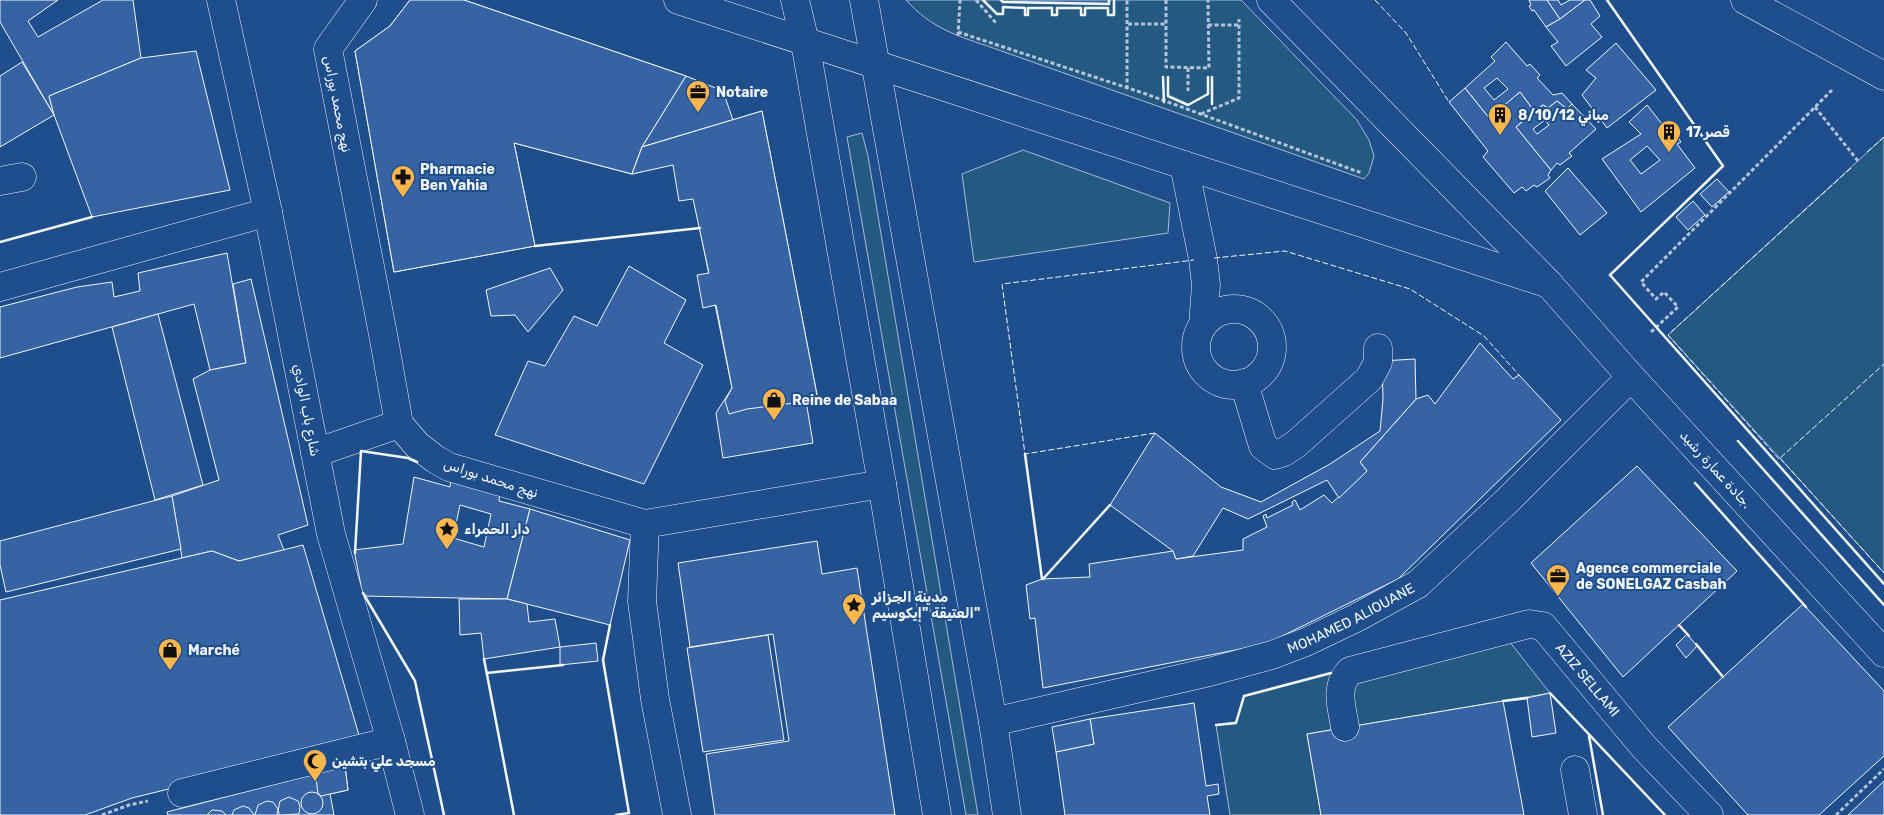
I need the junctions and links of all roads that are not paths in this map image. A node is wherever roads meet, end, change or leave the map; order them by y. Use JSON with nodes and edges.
{"nodes":[{"id":1,"x":221,"y":0,"type":"edge"},
{"id":2,"x":363,"y":0,"type":"edge"},
{"id":3,"x":678,"y":0,"type":"edge"},
{"id":4,"x":795,"y":0,"type":"edge"},
{"id":5,"x":864,"y":0,"type":"edge"},
{"id":6,"x":1271,"y":0,"type":"edge"},
{"id":7,"x":1745,"y":0,"type":"edge"},
{"id":8,"x":805,"y":42,"type":"junction"},
{"id":9,"x":875,"y":64,"type":"junction"},
{"id":10,"x":1884,"y":76,"type":"edge"},
{"id":11,"x":1184,"y":165,"type":"junction"},
{"id":12,"x":268,"y":212,"type":"junction"},
{"id":13,"x":1203,"y":259,"type":"junction"},
{"id":14,"x":1549,"y":284,"type":"junction"},
{"id":15,"x":0,"y":287,"type":"edge"},
{"id":16,"x":1247,"y":311,"type":"junction"},
{"id":17,"x":1203,"y":325,"type":"junction"},
{"id":18,"x":1378,"y":348,"type":"dead end"},
{"id":19,"x":1631,"y":376,"type":"junction"},
{"id":20,"x":1244,"y":383,"type":"junction"},
{"id":21,"x":399,"y":424,"type":"junction"},
{"id":22,"x":315,"y":453,"type":"junction"},
{"id":23,"x":882,"y":484,"type":"junction"},
{"id":24,"x":645,"y":524,"type":"junction"},
{"id":25,"x":1884,"y":654,"type":"edge"},
{"id":26,"x":993,"y":722,"type":"junction"},
{"id":27,"x":1345,"y":727,"type":"dead end"},
{"id":28,"x":391,"y":740,"type":"junction"},
{"id":29,"x":1575,"y":770,"type":"dead end"},
{"id":30,"x":182,"y":793,"type":"road end"},
{"id":31,"x":410,"y":815,"type":"edge"},
{"id":32,"x":677,"y":815,"type":"edge"},
{"id":33,"x":937,"y":815,"type":"edge"},
{"id":34,"x":1007,"y":815,"type":"edge"},
{"id":35,"x":1582,"y":815,"type":"edge"},
{"id":36,"x":1709,"y":815,"type":"edge"}],
"edges":[{"from":1,"to":12,"type":"street","name":"شارع باب الوادي"},
{"from":2,"to":21,"type":"street","name":"نهج محمد بوراس"},
{"from":3,"to":8,"type":"street"},
{"from":4,"to":8,"type":"street"},
{"from":5,"to":9,"type":"street"},
{"from":6,"to":14,"type":"street","name":"جادة عمارة رشيد."},
{"from":7,"to":10,"type":"street"},
{"from":8,"to":9,"type":"street"},
{"from":8,"to":23,"type":"street"},
{"from":9,"to":11,"type":"street"},
{"from":9,"to":26,"type":"street"},
{"from":11,"to":13,"type":"street"},
{"from":11,"to":14,"type":"street"},
{"from":12,"to":15,"type":"street"},
{"from":12,"to":22,"type":"street","name":"شارع باب الوادي"},
{"from":13,"to":16,"type":"street"},
{"from":13,"to":17,"type":"street"},
{"from":14,"to":19,"type":"street","name":"جادة عمارة رشيد."},
{"from":16,"to":17,"type":"street"},
{"from":16,"to":20,"type":"street"},
{"from":17,"to":20,"type":"street"},
{"from":18,"to":20,"type":"street"},
{"from":19,"to":25,"type":"street","name":"جادة عمارة رشيد."},
{"from":19,"to":26,"type":"street","name":"MOHAMED ALIOUANE"},
{"from":21,"to":22,"type":"street"},
{"from":21,"to":24,"type":"street","name":"نهج محمد بوراس"},
{"from":22,"to":28,"type":"street","name":"شارع باب الوادي"},
{"from":23,"to":24,"type":"street","name":"نهج محمد بوراس"},
{"from":23,"to":33,"type":"street"},
{"from":24,"to":32,"type":"street"},
{"from":26,"to":34,"type":"street"},
{"from":27,"to":36,"type":"street","name":"AZIZ SELLAMI"},
{"from":28,"to":30,"type":"street"},
{"from":28,"to":31,"type":"street","name":"شارع باب الوادي"},
{"from":29,"to":35,"type":"street"}]}
